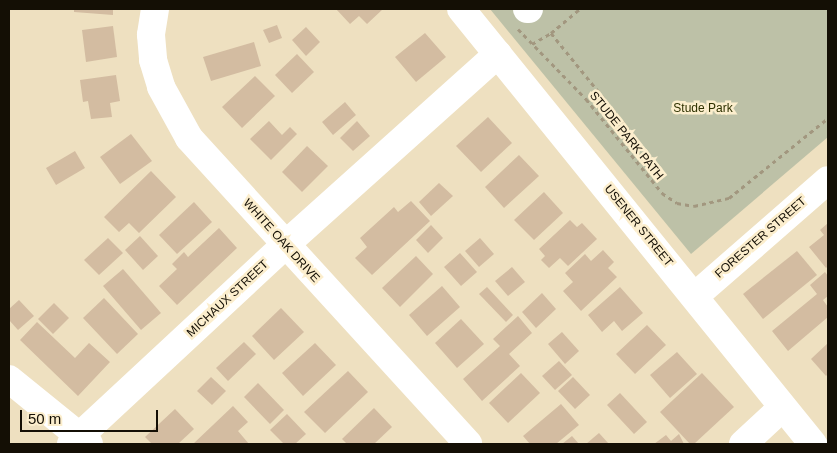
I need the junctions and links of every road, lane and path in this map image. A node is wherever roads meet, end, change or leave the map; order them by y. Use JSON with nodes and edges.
{"nodes":[{"id":1,"x":155,"y":9,"type":"edge"},
{"id":2,"x":460,"y":9,"type":"edge"},
{"id":3,"x":580,"y":9,"type":"edge"},
{"id":4,"x":523,"y":13,"type":"edge"},
{"id":5,"x":551,"y":33,"type":"junction"},
{"id":6,"x":532,"y":44,"type":"junction"},
{"id":7,"x":498,"y":54,"type":"junction"},
{"id":8,"x":828,"y":118,"type":"edge"},
{"id":9,"x":627,"y":127,"type":"dead end"},
{"id":10,"x":828,"y":180,"type":"edge"},
{"id":11,"x":277,"y":252,"type":"junction"},
{"id":12,"x":695,"y":296,"type":"junction"},
{"id":13,"x":9,"y":379,"type":"edge"},
{"id":14,"x":783,"y":407,"type":"junction"},
{"id":15,"x":80,"y":441,"type":"edge"},
{"id":16,"x":468,"y":444,"type":"edge"},
{"id":17,"x":743,"y":444,"type":"edge"},
{"id":18,"x":813,"y":444,"type":"edge"}],
"edges":[{"from":1,"to":11,"type":"street","name":"WHITE OAK DRIVE"},
{"from":2,"to":7,"type":"street","name":"USENER STREET"},
{"from":3,"to":5,"type":"path"},
{"from":4,"to":6,"type":"path","name":"STUDE PARK PATH"},
{"from":5,"to":6,"type":"path"},
{"from":5,"to":9,"type":"path"},
{"from":6,"to":8,"type":"path","name":"STUDE PARK PATH"},
{"from":7,"to":11,"type":"street","name":"MICHAUX STREET"},
{"from":7,"to":12,"type":"street","name":"USENER STREET"},
{"from":10,"to":12,"type":"street","name":"FORESTER STREET"},
{"from":11,"to":15,"type":"street","name":"MICHAUX STREET"},
{"from":11,"to":16,"type":"street","name":"WHITE OAK DRIVE"},
{"from":12,"to":14,"type":"street","name":"USENER STREET"},
{"from":13,"to":15,"type":"street"},
{"from":14,"to":17,"type":"street"},
{"from":14,"to":18,"type":"street","name":"USENER STREET"}]}
